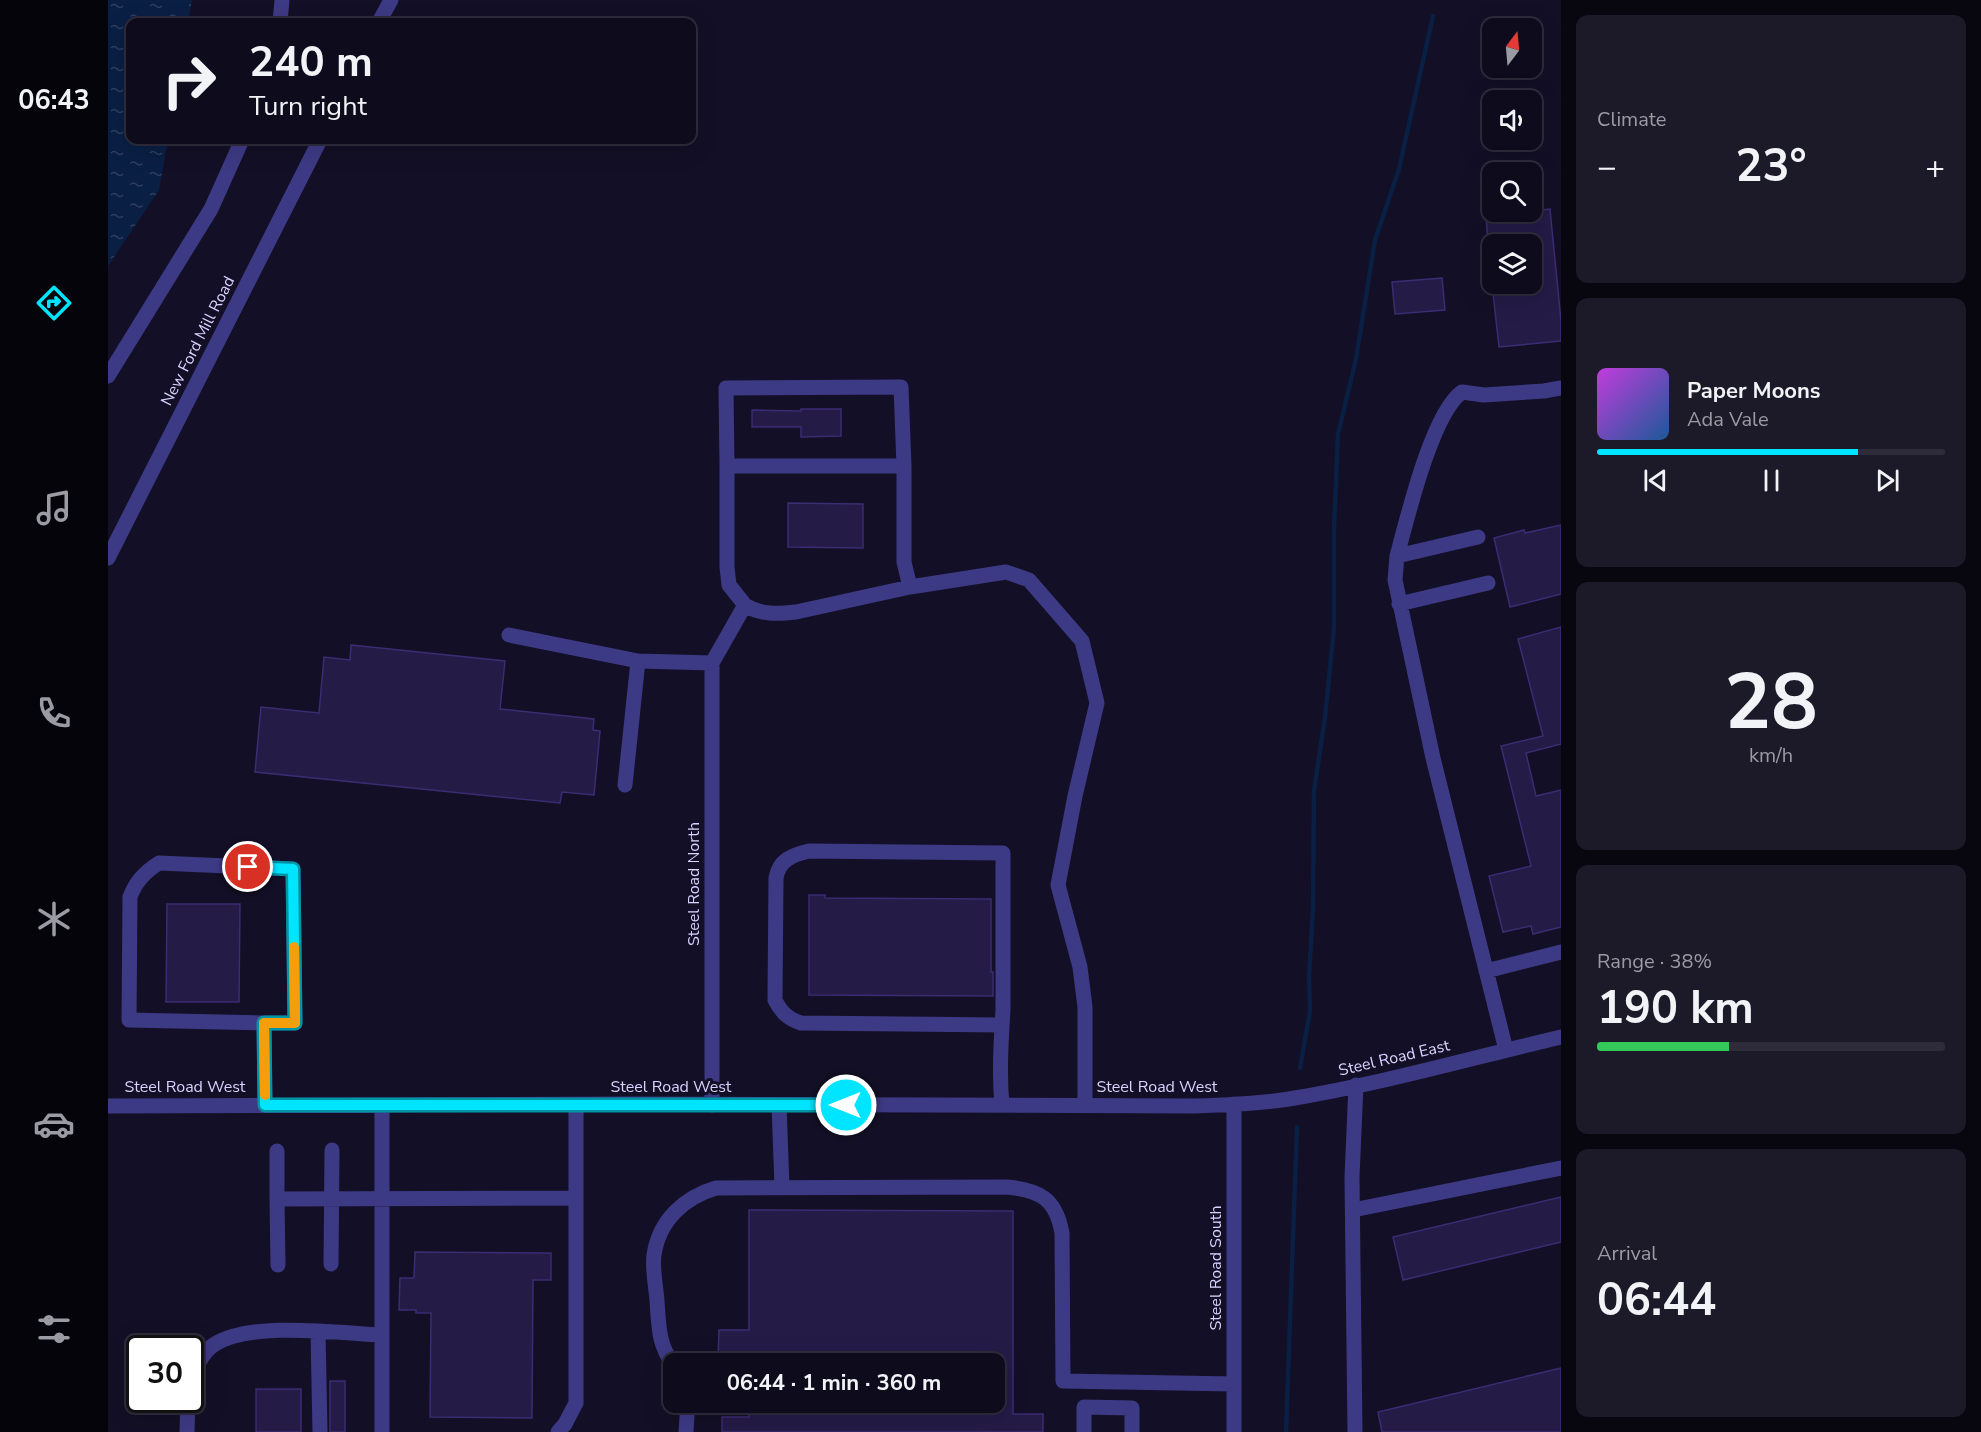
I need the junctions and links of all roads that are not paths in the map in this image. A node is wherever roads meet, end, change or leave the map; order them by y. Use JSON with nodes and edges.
{"nodes":[{"id":1,"x":282,"y":0,"type":"edge"},
{"id":2,"x":391,"y":0,"type":"edge"},
{"id":3,"x":280,"y":18,"type":"edge"},
{"id":4,"x":381,"y":18,"type":"edge"},
{"id":5,"x":240,"y":144,"type":"edge"},
{"id":6,"x":318,"y":144,"type":"edge"},
{"id":7,"x":108,"y":376,"type":"edge"},
{"id":8,"x":1561,"y":388,"type":"edge"},
{"id":9,"x":727,"y":466,"type":"junction"},
{"id":10,"x":904,"y":466,"type":"junction"},
{"id":11,"x":1478,"y":537,"type":"dead end"},
{"id":12,"x":1397,"y":556,"type":"junction"},
{"id":13,"x":108,"y":558,"type":"edge"},
{"id":14,"x":1488,"y":583,"type":"dead end"},
{"id":15,"x":910,"y":586,"type":"junction"},
{"id":16,"x":1399,"y":604,"type":"junction"},
{"id":17,"x":745,"y":605,"type":"junction"},
{"id":18,"x":509,"y":635,"type":"dead end"},
{"id":19,"x":638,"y":661,"type":"junction"},
{"id":20,"x":712,"y":663,"type":"junction"},
{"id":21,"x":625,"y":785,"type":"dead end"},
{"id":22,"x":1561,"y":952,"type":"edge"},
{"id":23,"x":1486,"y":970,"type":"junction"},
{"id":24,"x":264,"y":1023,"type":"junction"},
{"id":25,"x":1002,"y":1025,"type":"junction"},
{"id":26,"x":1561,"y":1037,"type":"edge"},
{"id":27,"x":1506,"y":1050,"type":"junction"},
{"id":28,"x":1356,"y":1085,"type":"junction"},
{"id":29,"x":1234,"y":1104,"type":"junction"},
{"id":30,"x":265,"y":1105,"type":"junction"},
{"id":31,"x":576,"y":1105,"type":"junction"},
{"id":32,"x":712,"y":1105,"type":"junction"},
{"id":33,"x":779,"y":1105,"type":"junction"},
{"id":34,"x":108,"y":1106,"type":"edge"},
{"id":35,"x":382,"y":1106,"type":"junction"},
{"id":36,"x":1002,"y":1106,"type":"junction"},
{"id":37,"x":1085,"y":1106,"type":"junction"},
{"id":38,"x":332,"y":1150,"type":"dead end"},
{"id":39,"x":277,"y":1151,"type":"dead end"},
{"id":40,"x":1561,"y":1168,"type":"edge"},
{"id":41,"x":782,"y":1187,"type":"junction"},
{"id":42,"x":576,"y":1198,"type":"junction"},
{"id":43,"x":277,"y":1199,"type":"junction"},
{"id":44,"x":333,"y":1199,"type":"junction"},
{"id":45,"x":382,"y":1199,"type":"junction"},
{"id":46,"x":1353,"y":1210,"type":"junction"},
{"id":47,"x":332,"y":1264,"type":"dead end"},
{"id":48,"x":278,"y":1265,"type":"dead end"},
{"id":49,"x":318,"y":1332,"type":"junction"},
{"id":50,"x":382,"y":1335,"type":"junction"},
{"id":51,"x":667,"y":1353,"type":"edge"},
{"id":52,"x":204,"y":1356,"type":"edge"},
{"id":53,"x":1234,"y":1384,"type":"junction"},
{"id":54,"x":188,"y":1413,"type":"edge"},
{"id":55,"x":687,"y":1413,"type":"edge"},
{"id":56,"x":563,"y":1429,"type":"edge"},
{"id":57,"x":187,"y":1432,"type":"edge"},
{"id":58,"x":320,"y":1432,"type":"edge"},
{"id":59,"x":382,"y":1432,"type":"edge"},
{"id":60,"x":686,"y":1432,"type":"edge"},
{"id":61,"x":1084,"y":1432,"type":"edge"},
{"id":62,"x":1132,"y":1432,"type":"edge"},
{"id":63,"x":1234,"y":1432,"type":"edge"},
{"id":64,"x":1355,"y":1432,"type":"edge"}],
"edges":[{"from":1,"to":3,"type":"street"},
{"from":2,"to":4,"type":"street"},
{"from":5,"to":7,"type":"street"},
{"from":6,"to":13,"type":"street","name":"New Ford Mill Road"},
{"from":8,"to":12,"type":"street"},
{"from":9,"to":10,"type":"street"},
{"from":9,"to":10,"type":"street"},
{"from":9,"to":17,"type":"street"},
{"from":10,"to":15,"type":"street"},
{"from":11,"to":12,"type":"street"},
{"from":12,"to":16,"type":"street"},
{"from":14,"to":16,"type":"street"},
{"from":15,"to":17,"type":"street"},
{"from":15,"to":37,"type":"street"},
{"from":16,"to":23,"type":"street"},
{"from":17,"to":20,"type":"street"},
{"from":18,"to":19,"type":"street"},
{"from":19,"to":20,"type":"street"},
{"from":19,"to":21,"type":"street"},
{"from":20,"to":32,"type":"street","name":"Steel Road North"},
{"from":22,"to":23,"type":"street"},
{"from":23,"to":27,"type":"street"},
{"from":24,"to":24,"type":"street"},
{"from":24,"to":30,"type":"street"},
{"from":25,"to":25,"type":"street"},
{"from":25,"to":36,"type":"street"},
{"from":26,"to":27,"type":"street","name":"Steel Road East"},
{"from":27,"to":28,"type":"street","name":"Steel Road East"},
{"from":28,"to":29,"type":"street","name":"Steel Road East"},
{"from":28,"to":46,"type":"street"},
{"from":29,"to":37,"type":"street","name":"Steel Road West"},
{"from":29,"to":53,"type":"street","name":"Steel Road South"},
{"from":30,"to":34,"type":"street","name":"Steel Road West"},
{"from":30,"to":35,"type":"street","name":"Steel Road West"},
{"from":31,"to":32,"type":"street","name":"Steel Road West"},
{"from":31,"to":35,"type":"street","name":"Steel Road West"},
{"from":31,"to":42,"type":"street"},
{"from":32,"to":33,"type":"street","name":"Steel Road West"},
{"from":33,"to":36,"type":"street","name":"Steel Road West"},
{"from":33,"to":41,"type":"street"},
{"from":35,"to":45,"type":"street"},
{"from":36,"to":37,"type":"street","name":"Steel Road West"},
{"from":38,"to":44,"type":"street"},
{"from":39,"to":43,"type":"street"},
{"from":40,"to":46,"type":"street"},
{"from":41,"to":51,"type":"street"},
{"from":41,"to":53,"type":"street"},
{"from":42,"to":45,"type":"street"},
{"from":42,"to":56,"type":"street"},
{"from":43,"to":44,"type":"street"},
{"from":43,"to":48,"type":"street"},
{"from":44,"to":45,"type":"street"},
{"from":44,"to":47,"type":"street"},
{"from":45,"to":50,"type":"street"},
{"from":46,"to":64,"type":"street"},
{"from":49,"to":50,"type":"street"},
{"from":49,"to":52,"type":"street"},
{"from":49,"to":58,"type":"street"},
{"from":50,"to":59,"type":"street"},
{"from":53,"to":63,"type":"street","name":"Steel Road South"},
{"from":54,"to":57,"type":"street"},
{"from":55,"to":60,"type":"street"},
{"from":61,"to":62,"type":"street"}]}
